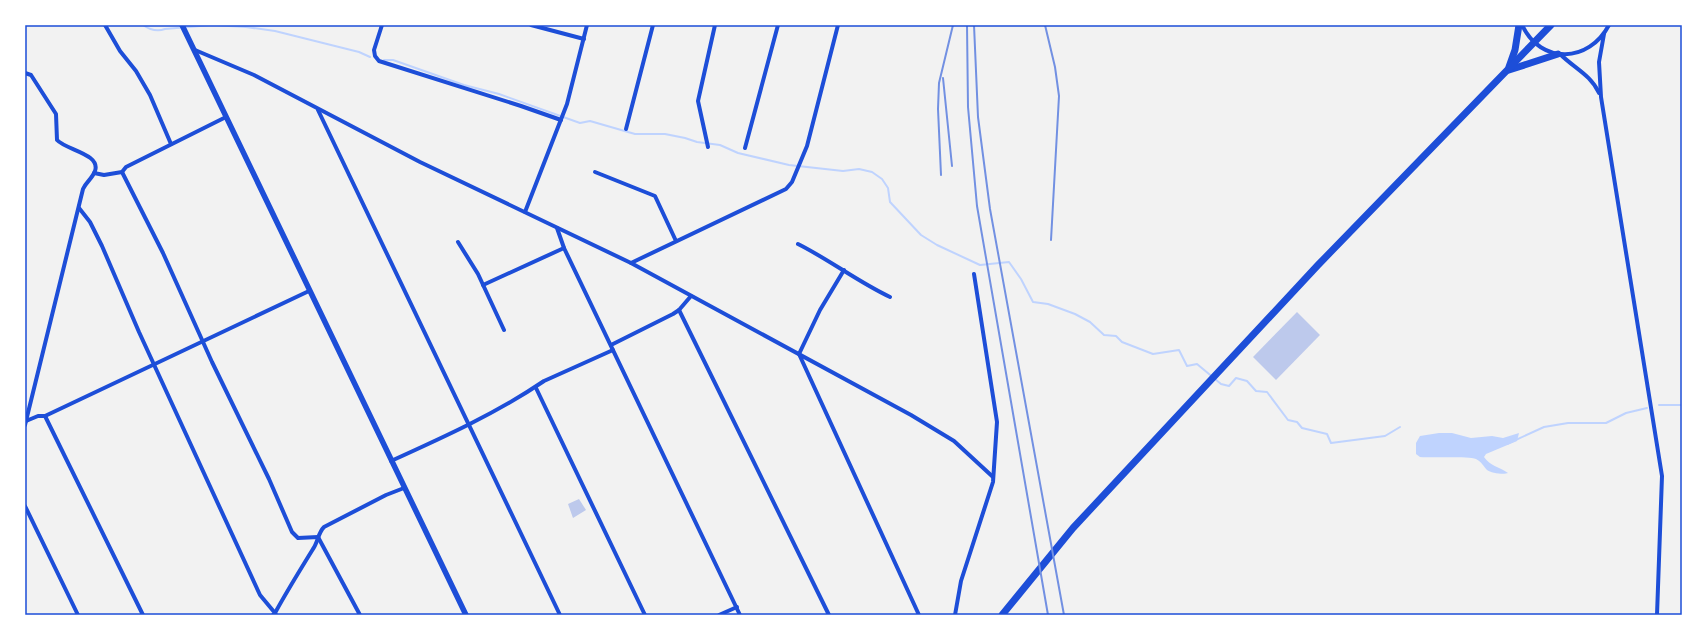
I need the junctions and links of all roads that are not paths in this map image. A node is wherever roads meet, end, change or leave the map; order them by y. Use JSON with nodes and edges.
{"nodes":[{"id":1,"x":105,"y":25,"type":"edge"},
{"id":2,"x":182,"y":25,"type":"edge"},
{"id":3,"x":382,"y":25,"type":"edge"},
{"id":4,"x":531,"y":25,"type":"edge"},
{"id":5,"x":587,"y":25,"type":"edge"},
{"id":6,"x":653,"y":25,"type":"edge"},
{"id":7,"x":715,"y":25,"type":"edge"},
{"id":8,"x":778,"y":25,"type":"edge"},
{"id":9,"x":838,"y":25,"type":"edge"},
{"id":10,"x":1519,"y":25,"type":"edge"},
{"id":11,"x":1522,"y":25,"type":"edge"},
{"id":12,"x":1551,"y":25,"type":"edge"},
{"id":13,"x":1609,"y":25,"type":"edge"},
{"id":14,"x":1604,"y":34,"type":"junction"},
{"id":15,"x":584,"y":40,"type":"junction"},
{"id":16,"x":1534,"y":43,"type":"junction"},
{"id":17,"x":195,"y":50,"type":"junction"},
{"id":18,"x":1559,"y":54,"type":"junction"},
{"id":19,"x":1507,"y":71,"type":"junction"},
{"id":20,"x":25,"y":73,"type":"edge"},
{"id":21,"x":1601,"y":97,"type":"junction"},
{"id":22,"x":318,"y":109,"type":"junction"},
{"id":23,"x":226,"y":117,"type":"junction"},
{"id":24,"x":561,"y":120,"type":"junction"},
{"id":25,"x":626,"y":129,"type":"dead end"},
{"id":26,"x":171,"y":144,"type":"junction"},
{"id":27,"x":708,"y":147,"type":"dead end"},
{"id":28,"x":745,"y":148,"type":"dead end"},
{"id":29,"x":122,"y":172,"type":"junction"},
{"id":30,"x":595,"y":172,"type":"dead end"},
{"id":31,"x":94,"y":173,"type":"junction"},
{"id":32,"x":79,"y":208,"type":"junction"},
{"id":33,"x":525,"y":212,"type":"junction"},
{"id":34,"x":557,"y":228,"type":"junction"},
{"id":35,"x":676,"y":241,"type":"junction"},
{"id":36,"x":458,"y":242,"type":"dead end"},
{"id":37,"x":798,"y":244,"type":"dead end"},
{"id":38,"x":564,"y":248,"type":"junction"},
{"id":39,"x":631,"y":262,"type":"junction"},
{"id":40,"x":844,"y":270,"type":"junction"},
{"id":41,"x":974,"y":274,"type":"dead end"},
{"id":42,"x":483,"y":285,"type":"junction"},
{"id":43,"x":309,"y":291,"type":"junction"},
{"id":44,"x":691,"y":296,"type":"junction"},
{"id":45,"x":890,"y":297,"type":"dead end"},
{"id":46,"x":678,"y":310,"type":"junction"},
{"id":47,"x":504,"y":330,"type":"dead end"},
{"id":48,"x":203,"y":342,"type":"junction"},
{"id":49,"x":611,"y":345,"type":"junction"},
{"id":50,"x":613,"y":350,"type":"junction"},
{"id":51,"x":799,"y":354,"type":"junction"},
{"id":52,"x":155,"y":366,"type":"junction"},
{"id":53,"x":536,"y":388,"type":"junction"},
{"id":54,"x":45,"y":416,"type":"junction"},
{"id":55,"x":26,"y":423,"type":"edge"},
{"id":56,"x":469,"y":424,"type":"junction"},
{"id":57,"x":391,"y":461,"type":"junction"},
{"id":58,"x":993,"y":477,"type":"junction"},
{"id":59,"x":404,"y":488,"type":"junction"},
{"id":60,"x":25,"y":506,"type":"edge"},
{"id":61,"x":318,"y":537,"type":"junction"},
{"id":62,"x":736,"y":607,"type":"junction"},
{"id":63,"x":275,"y":614,"type":"edge"},
{"id":64,"x":78,"y":615,"type":"edge"},
{"id":65,"x":142,"y":615,"type":"edge"},
{"id":66,"x":360,"y":615,"type":"edge"},
{"id":67,"x":466,"y":615,"type":"edge"},
{"id":68,"x":560,"y":615,"type":"edge"},
{"id":69,"x":645,"y":615,"type":"edge"},
{"id":70,"x":719,"y":615,"type":"edge"},
{"id":71,"x":740,"y":615,"type":"edge"},
{"id":72,"x":829,"y":615,"type":"edge"},
{"id":73,"x":919,"y":615,"type":"edge"},
{"id":74,"x":955,"y":615,"type":"edge"},
{"id":75,"x":1002,"y":615,"type":"edge"},
{"id":76,"x":1657,"y":615,"type":"edge"}],
"edges":[{"from":1,"to":26,"type":"street"},
{"from":2,"to":17,"type":"street"},
{"from":3,"to":24,"type":"street"},
{"from":4,"to":15,"type":"street"},
{"from":5,"to":15,"type":"street"},
{"from":6,"to":25,"type":"street"},
{"from":7,"to":27,"type":"street"},
{"from":8,"to":28,"type":"street"},
{"from":9,"to":35,"type":"street"},
{"from":10,"to":19,"type":"highway"},
{"from":11,"to":16,"type":"street"},
{"from":12,"to":16,"type":"highway"},
{"from":13,"to":14,"type":"street"},
{"from":14,"to":18,"type":"street"},
{"from":14,"to":21,"type":"street"},
{"from":15,"to":24,"type":"street"},
{"from":16,"to":18,"type":"street"},
{"from":16,"to":19,"type":"highway"},
{"from":17,"to":22,"type":"street"},
{"from":17,"to":23,"type":"street"},
{"from":18,"to":19,"type":"highway"},
{"from":18,"to":21,"type":"street"},
{"from":19,"to":75,"type":"highway"},
{"from":20,"to":31,"type":"street"},
{"from":21,"to":76,"type":"street"},
{"from":22,"to":33,"type":"street"},
{"from":22,"to":56,"type":"street"},
{"from":23,"to":26,"type":"street"},
{"from":23,"to":43,"type":"street"},
{"from":24,"to":33,"type":"street"},
{"from":26,"to":29,"type":"street"},
{"from":29,"to":31,"type":"street"},
{"from":29,"to":48,"type":"street"},
{"from":30,"to":35,"type":"street"},
{"from":31,"to":32,"type":"street"},
{"from":32,"to":52,"type":"street"},
{"from":32,"to":55,"type":"street"},
{"from":33,"to":34,"type":"street"},
{"from":34,"to":38,"type":"street"},
{"from":34,"to":39,"type":"street"},
{"from":35,"to":39,"type":"street"},
{"from":36,"to":42,"type":"street"},
{"from":37,"to":40,"type":"street"},
{"from":38,"to":42,"type":"street"},
{"from":38,"to":49,"type":"street"},
{"from":39,"to":44,"type":"street"},
{"from":40,"to":45,"type":"street"},
{"from":40,"to":51,"type":"street"},
{"from":41,"to":58,"type":"street"},
{"from":42,"to":47,"type":"street"},
{"from":43,"to":48,"type":"street"},
{"from":43,"to":57,"type":"street"},
{"from":44,"to":46,"type":"street"},
{"from":44,"to":51,"type":"street"},
{"from":46,"to":49,"type":"street"},
{"from":46,"to":72,"type":"street"},
{"from":48,"to":52,"type":"street"},
{"from":48,"to":61,"type":"street"},
{"from":49,"to":50,"type":"street"},
{"from":50,"to":53,"type":"street"},
{"from":50,"to":62,"type":"street"},
{"from":51,"to":58,"type":"street"},
{"from":51,"to":73,"type":"street"},
{"from":52,"to":54,"type":"street"},
{"from":52,"to":63,"type":"street"},
{"from":53,"to":56,"type":"street"},
{"from":53,"to":69,"type":"street"},
{"from":54,"to":55,"type":"street"},
{"from":54,"to":65,"type":"street"},
{"from":56,"to":57,"type":"street"},
{"from":56,"to":68,"type":"street"},
{"from":57,"to":59,"type":"street"},
{"from":58,"to":74,"type":"street"},
{"from":59,"to":61,"type":"street"},
{"from":59,"to":67,"type":"street"},
{"from":60,"to":64,"type":"street"},
{"from":61,"to":63,"type":"street"},
{"from":61,"to":66,"type":"street"},
{"from":62,"to":70,"type":"street"},
{"from":62,"to":71,"type":"street"}]}
